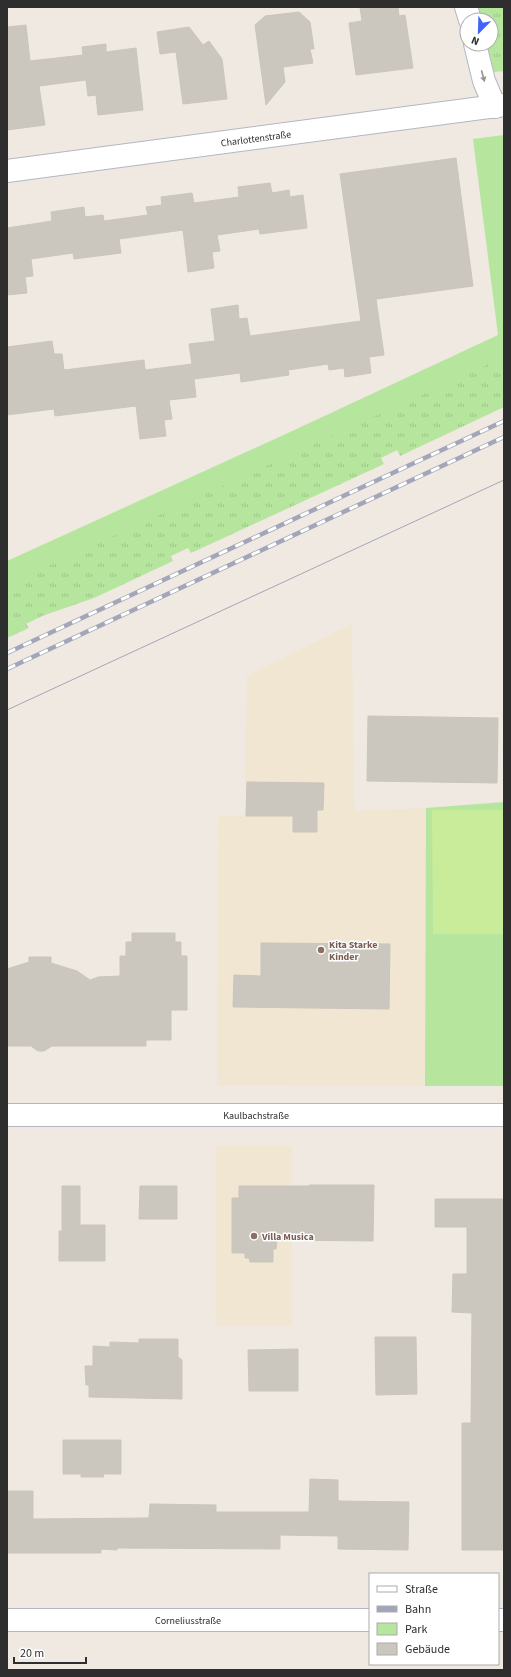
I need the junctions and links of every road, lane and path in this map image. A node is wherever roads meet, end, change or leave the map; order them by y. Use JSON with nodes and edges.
{"nodes":[{"id":1,"x":477,"y":52,"type":"edge"},
{"id":2,"x":500,"y":106,"type":"edge"},
{"id":3,"x":7,"y":171,"type":"edge"},
{"id":4,"x":7,"y":1115,"type":"edge"},
{"id":5,"x":504,"y":1115,"type":"edge"},
{"id":6,"x":7,"y":1620,"type":"edge"},
{"id":7,"x":369,"y":1620,"type":"edge"}],
"edges":[{"from":1,"to":2,"type":"street","one_way":true},
{"from":2,"to":3,"type":"street","name":"Charlottenstraße"},
{"from":4,"to":5,"type":"street","name":"Kaulbachstraße"},
{"from":6,"to":7,"type":"street","name":"Corneliusstraße"}]}
